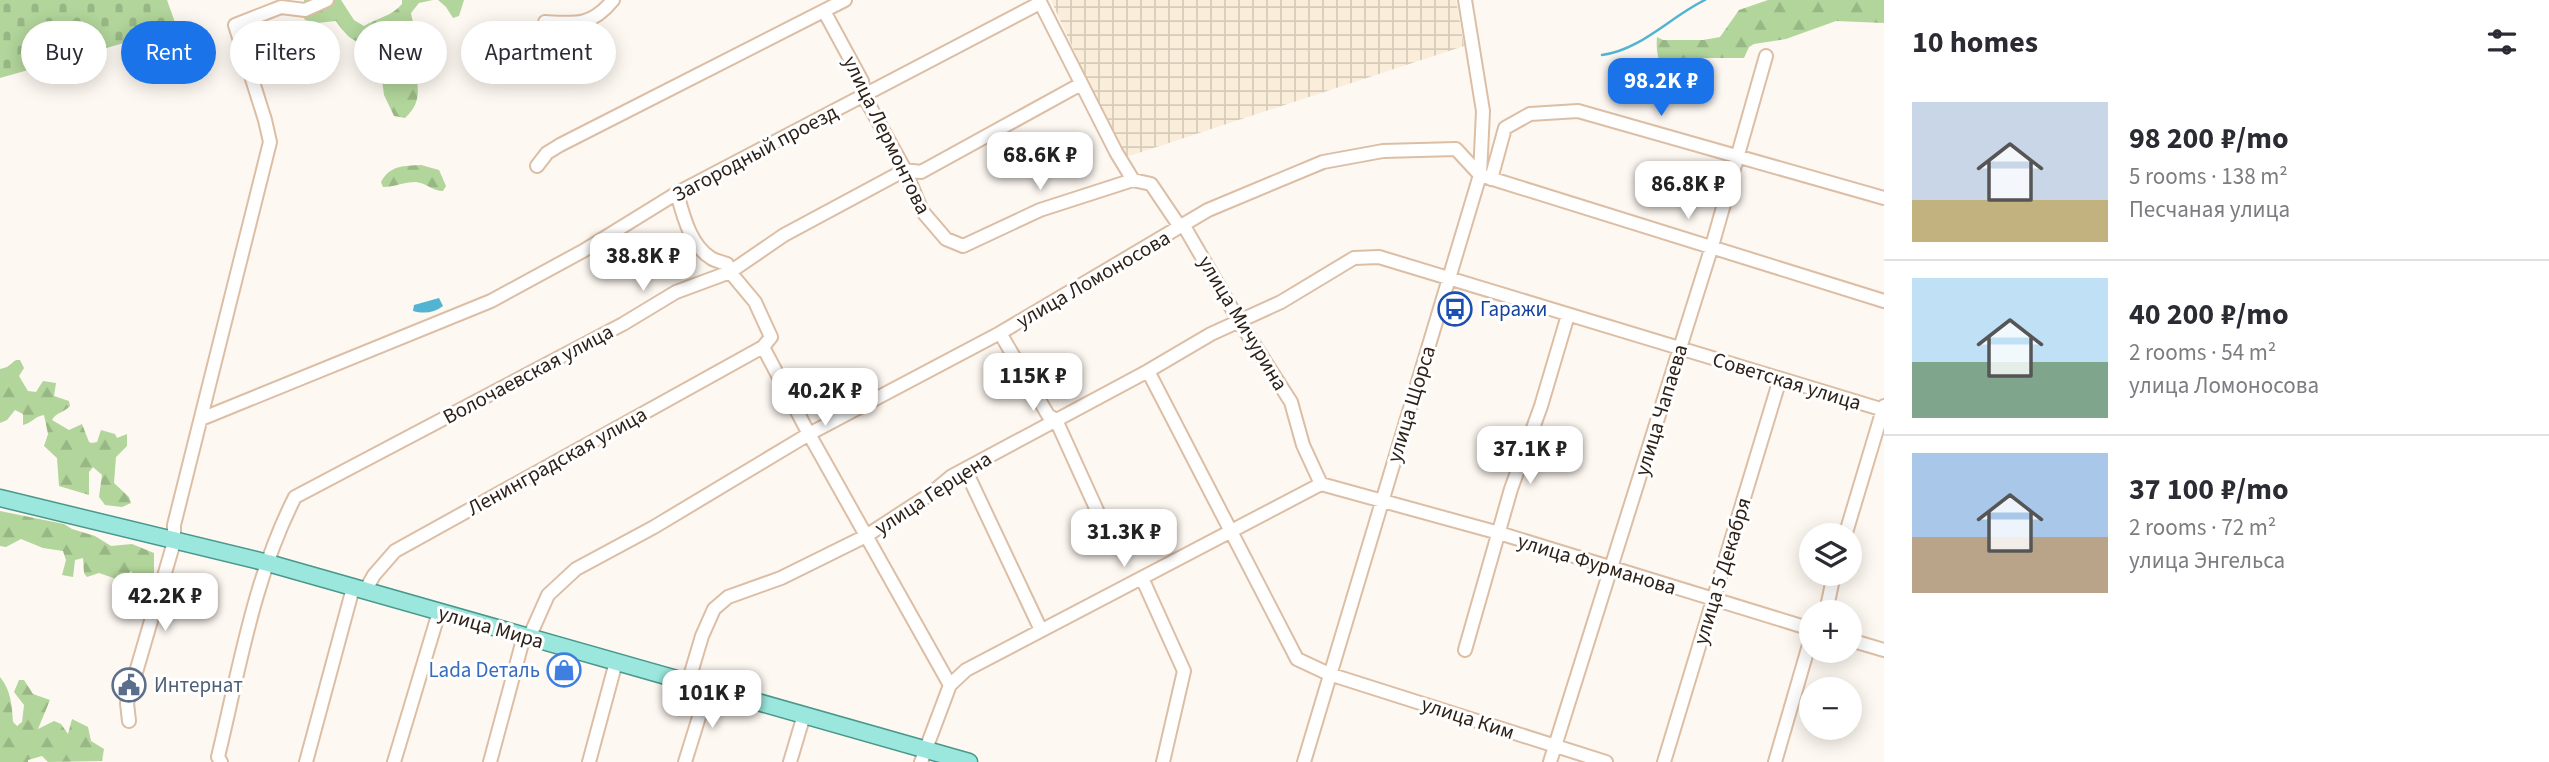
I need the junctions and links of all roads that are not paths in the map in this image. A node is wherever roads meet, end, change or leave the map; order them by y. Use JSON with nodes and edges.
{"nodes":[{"id":1,"x":327,"y":0,"type":"edge"},
{"id":2,"x":614,"y":0,"type":"edge"},
{"id":3,"x":845,"y":0,"type":"edge"},
{"id":4,"x":1465,"y":0,"type":"edge"},
{"id":5,"x":1039,"y":1,"type":"edge"},
{"id":6,"x":824,"y":11,"type":"junction"},
{"id":7,"x":589,"y":21,"type":"edge"},
{"id":8,"x":1766,"y":56,"type":"dead end"},
{"id":9,"x":1081,"y":84,"type":"junction"},
{"id":10,"x":864,"y":96,"type":"junction"},
{"id":11,"x":1738,"y":158,"type":"junction"},
{"id":12,"x":537,"y":166,"type":"dead end"},
{"id":13,"x":905,"y":170,"type":"junction"},
{"id":14,"x":1485,"y":177,"type":"junction"},
{"id":15,"x":1133,"y":180,"type":"junction"},
{"id":16,"x":677,"y":193,"type":"junction"},
{"id":17,"x":1884,"y":198,"type":"edge"},
{"id":18,"x":1184,"y":226,"type":"junction"},
{"id":19,"x":1712,"y":246,"type":"junction"},
{"id":20,"x":730,"y":272,"type":"junction"},
{"id":21,"x":1448,"y":278,"type":"junction"},
{"id":22,"x":1884,"y":301,"type":"edge"},
{"id":23,"x":1568,"y":315,"type":"junction"},
{"id":24,"x":1239,"y":321,"type":"junction"},
{"id":25,"x":1000,"y":333,"type":"junction"},
{"id":26,"x":764,"y":347,"type":"junction"},
{"id":27,"x":1680,"y":349,"type":"junction"},
{"id":28,"x":1148,"y":371,"type":"junction"},
{"id":29,"x":1780,"y":379,"type":"junction"},
{"id":30,"x":1884,"y":408,"type":"edge"},
{"id":31,"x":201,"y":419,"type":"junction"},
{"id":32,"x":1056,"y":420,"type":"junction"},
{"id":33,"x":809,"y":433,"type":"junction"},
{"id":34,"x":965,"y":469,"type":"junction"},
{"id":35,"x":1321,"y":484,"type":"junction"},
{"id":36,"x":0,"y":498,"type":"edge"},
{"id":37,"x":1382,"y":502,"type":"junction"},
{"id":38,"x":1849,"y":523,"type":"edge"},
{"id":39,"x":1105,"y":528,"type":"dead end"},
{"id":40,"x":1230,"y":533,"type":"junction"},
{"id":41,"x":1499,"y":533,"type":"junction"},
{"id":42,"x":866,"y":536,"type":"junction"},
{"id":43,"x":174,"y":542,"type":"junction"},
{"id":44,"x":268,"y":563,"type":"junction"},
{"id":45,"x":1612,"y":569,"type":"junction"},
{"id":46,"x":1142,"y":578,"type":"junction"},
{"id":47,"x":359,"y":589,"type":"junction"},
{"id":48,"x":1713,"y":600,"type":"junction"},
{"id":49,"x":439,"y":612,"type":"junction"},
{"id":50,"x":1799,"y":625,"type":"edge"},
{"id":51,"x":1041,"y":630,"type":"junction"},
{"id":52,"x":524,"y":636,"type":"junction"},
{"id":53,"x":1862,"y":644,"type":"edge"},
{"id":54,"x":1465,"y":650,"type":"dead end"},
{"id":55,"x":1884,"y":650,"type":"edge"},
{"id":56,"x":616,"y":662,"type":"junction"},
{"id":57,"x":1804,"y":663,"type":"edge"},
{"id":58,"x":1329,"y":674,"type":"junction"},
{"id":59,"x":688,"y":682,"type":"junction"},
{"id":60,"x":950,"y":685,"type":"junction"},
{"id":61,"x":708,"y":688,"type":"junction"},
{"id":62,"x":804,"y":715,"type":"junction"},
{"id":63,"x":128,"y":721,"type":"dead end"},
{"id":64,"x":1555,"y":747,"type":"junction"},
{"id":65,"x":923,"y":756,"type":"edge"},
{"id":66,"x":221,"y":762,"type":"edge"},
{"id":67,"x":306,"y":762,"type":"edge"},
{"id":68,"x":394,"y":762,"type":"edge"},
{"id":69,"x":490,"y":762,"type":"edge"},
{"id":70,"x":589,"y":762,"type":"edge"},
{"id":71,"x":685,"y":762,"type":"edge"},
{"id":72,"x":790,"y":762,"type":"edge"},
{"id":73,"x":970,"y":762,"type":"edge"},
{"id":74,"x":1163,"y":762,"type":"edge"},
{"id":75,"x":1304,"y":762,"type":"edge"},
{"id":76,"x":1550,"y":762,"type":"edge"},
{"id":77,"x":1606,"y":762,"type":"edge"},
{"id":78,"x":1664,"y":762,"type":"edge"},
{"id":79,"x":1775,"y":762,"type":"edge"}],
"edges":[{"from":1,"to":31,"type":"street"},
{"from":2,"to":7,"type":"street"},
{"from":3,"to":6,"type":"street"},
{"from":4,"to":14,"type":"street","name":"улица Щорса"},
{"from":5,"to":9,"type":"street","name":"улица Мичурина"},
{"from":5,"to":10,"type":"street","name":"Загородный проезд"},
{"from":6,"to":10,"type":"street","name":"улица Лермонтова"},
{"from":6,"to":12,"type":"street"},
{"from":8,"to":11,"type":"street","name":"улица Чапаева"},
{"from":9,"to":13,"type":"street","name":"Волочаевская улица"},
{"from":9,"to":15,"type":"street","name":"улица Мичурина"},
{"from":10,"to":13,"type":"street","name":"улица Лермонтова"},
{"from":10,"to":16,"type":"street","name":"Загородный проезд"},
{"from":11,"to":14,"type":"street"},
{"from":11,"to":17,"type":"street"},
{"from":11,"to":19,"type":"street","name":"улица Чапаева"},
{"from":13,"to":15,"type":"street","name":"улица Лермонтова"},
{"from":13,"to":20,"type":"street","name":"Волочаевская улица"},
{"from":14,"to":18,"type":"street","name":"улица Ломоносова"},
{"from":14,"to":19,"type":"street"},
{"from":14,"to":21,"type":"street","name":"улица Щорса"},
{"from":15,"to":18,"type":"street","name":"улица Мичурина"},
{"from":16,"to":20,"type":"street"},
{"from":16,"to":31,"type":"street","name":"Загородный проезд"},
{"from":18,"to":24,"type":"street","name":"улица Мичурина"},
{"from":18,"to":25,"type":"street","name":"улица Ломоносова"},
{"from":19,"to":22,"type":"street"},
{"from":19,"to":27,"type":"street","name":"улица Чапаева"},
{"from":20,"to":26,"type":"street"},
{"from":20,"to":44,"type":"street","name":"Волочаевская улица"},
{"from":21,"to":23,"type":"street","name":"Советская улица"},
{"from":21,"to":24,"type":"street","name":"улица Герцена"},
{"from":21,"to":37,"type":"street","name":"улица Щорса"},
{"from":23,"to":27,"type":"street","name":"Советская улица"},
{"from":23,"to":41,"type":"street"},
{"from":24,"to":28,"type":"street","name":"улица Герцена"},
{"from":24,"to":35,"type":"street","name":"улица Мичурина"},
{"from":25,"to":32,"type":"street"},
{"from":25,"to":33,"type":"street","name":"улица Ломоносова"},
{"from":26,"to":33,"type":"street"},
{"from":26,"to":47,"type":"street","name":"Ленинградская улица"},
{"from":27,"to":29,"type":"street","name":"Советская улица"},
{"from":27,"to":45,"type":"street","name":"улица Чапаева"},
{"from":28,"to":32,"type":"street","name":"улица Герцена"},
{"from":28,"to":40,"type":"street","name":"улица Ким"},
{"from":29,"to":30,"type":"street","name":"Советская улица"},
{"from":29,"to":48,"type":"street","name":"улица 5 Декабря"},
{"from":30,"to":38,"type":"street"},
{"from":31,"to":43,"type":"street"},
{"from":32,"to":34,"type":"street","name":"улица Герцена"},
{"from":32,"to":39,"type":"street"},
{"from":33,"to":42,"type":"street"},
{"from":33,"to":52,"type":"street","name":"улица Ломоносова"},
{"from":34,"to":42,"type":"street","name":"улица Герцена"},
{"from":34,"to":51,"type":"street"},
{"from":35,"to":37,"type":"street","name":"улица Фурманова"},
{"from":35,"to":40,"type":"street"},
{"from":36,"to":43,"type":"main road","name":"улица Мира"},
{"from":37,"to":41,"type":"street","name":"улица Фурманова"},
{"from":37,"to":58,"type":"street","name":"улица Щорса"},
{"from":40,"to":46,"type":"street"},
{"from":40,"to":58,"type":"street","name":"улица Ким"},
{"from":41,"to":45,"type":"street","name":"улица Фурманова"},
{"from":41,"to":54,"type":"street"},
{"from":42,"to":59,"type":"street","name":"улица Герцена"},
{"from":42,"to":60,"type":"street"},
{"from":43,"to":44,"type":"main road","name":"улица Мира"},
{"from":43,"to":63,"type":"street"},
{"from":44,"to":47,"type":"main road","name":"улица Мира"},
{"from":44,"to":66,"type":"street","name":"Волочаевская улица"},
{"from":45,"to":48,"type":"street","name":"улица Фурманова"},
{"from":45,"to":64,"type":"street","name":"улица Чапаева"},
{"from":46,"to":51,"type":"street"},
{"from":46,"to":74,"type":"street"},
{"from":47,"to":49,"type":"main road","name":"улица Мира"},
{"from":47,"to":67,"type":"street","name":"Ленинградская улица"},
{"from":48,"to":50,"type":"street","name":"улица Фурманова"},
{"from":48,"to":78,"type":"street","name":"улица 5 Декабря"},
{"from":49,"to":52,"type":"main road","name":"улица Мира"},
{"from":49,"to":68,"type":"street"},
{"from":51,"to":60,"type":"street"},
{"from":52,"to":56,"type":"main road","name":"улица Мира"},
{"from":52,"to":69,"type":"street","name":"улица Ломоносова"},
{"from":53,"to":55,"type":"street"},
{"from":56,"to":59,"type":"main road","name":"улица Мира"},
{"from":56,"to":70,"type":"street"},
{"from":57,"to":79,"type":"street"},
{"from":58,"to":64,"type":"street","name":"улица Ким"},
{"from":58,"to":75,"type":"street","name":"улица Щорса"},
{"from":59,"to":61,"type":"main road","name":"улица Мира"},
{"from":60,"to":65,"type":"street"},
{"from":61,"to":62,"type":"main road","name":"улица Мира"},
{"from":61,"to":71,"type":"street"},
{"from":62,"to":65,"type":"main road","name":"улица Мира"},
{"from":62,"to":72,"type":"street"},
{"from":64,"to":76,"type":"street","name":"улица Чапаева"},
{"from":64,"to":77,"type":"street","name":"улица Ким"},
{"from":65,"to":73,"type":"main road","name":"улица Мира"}]}
